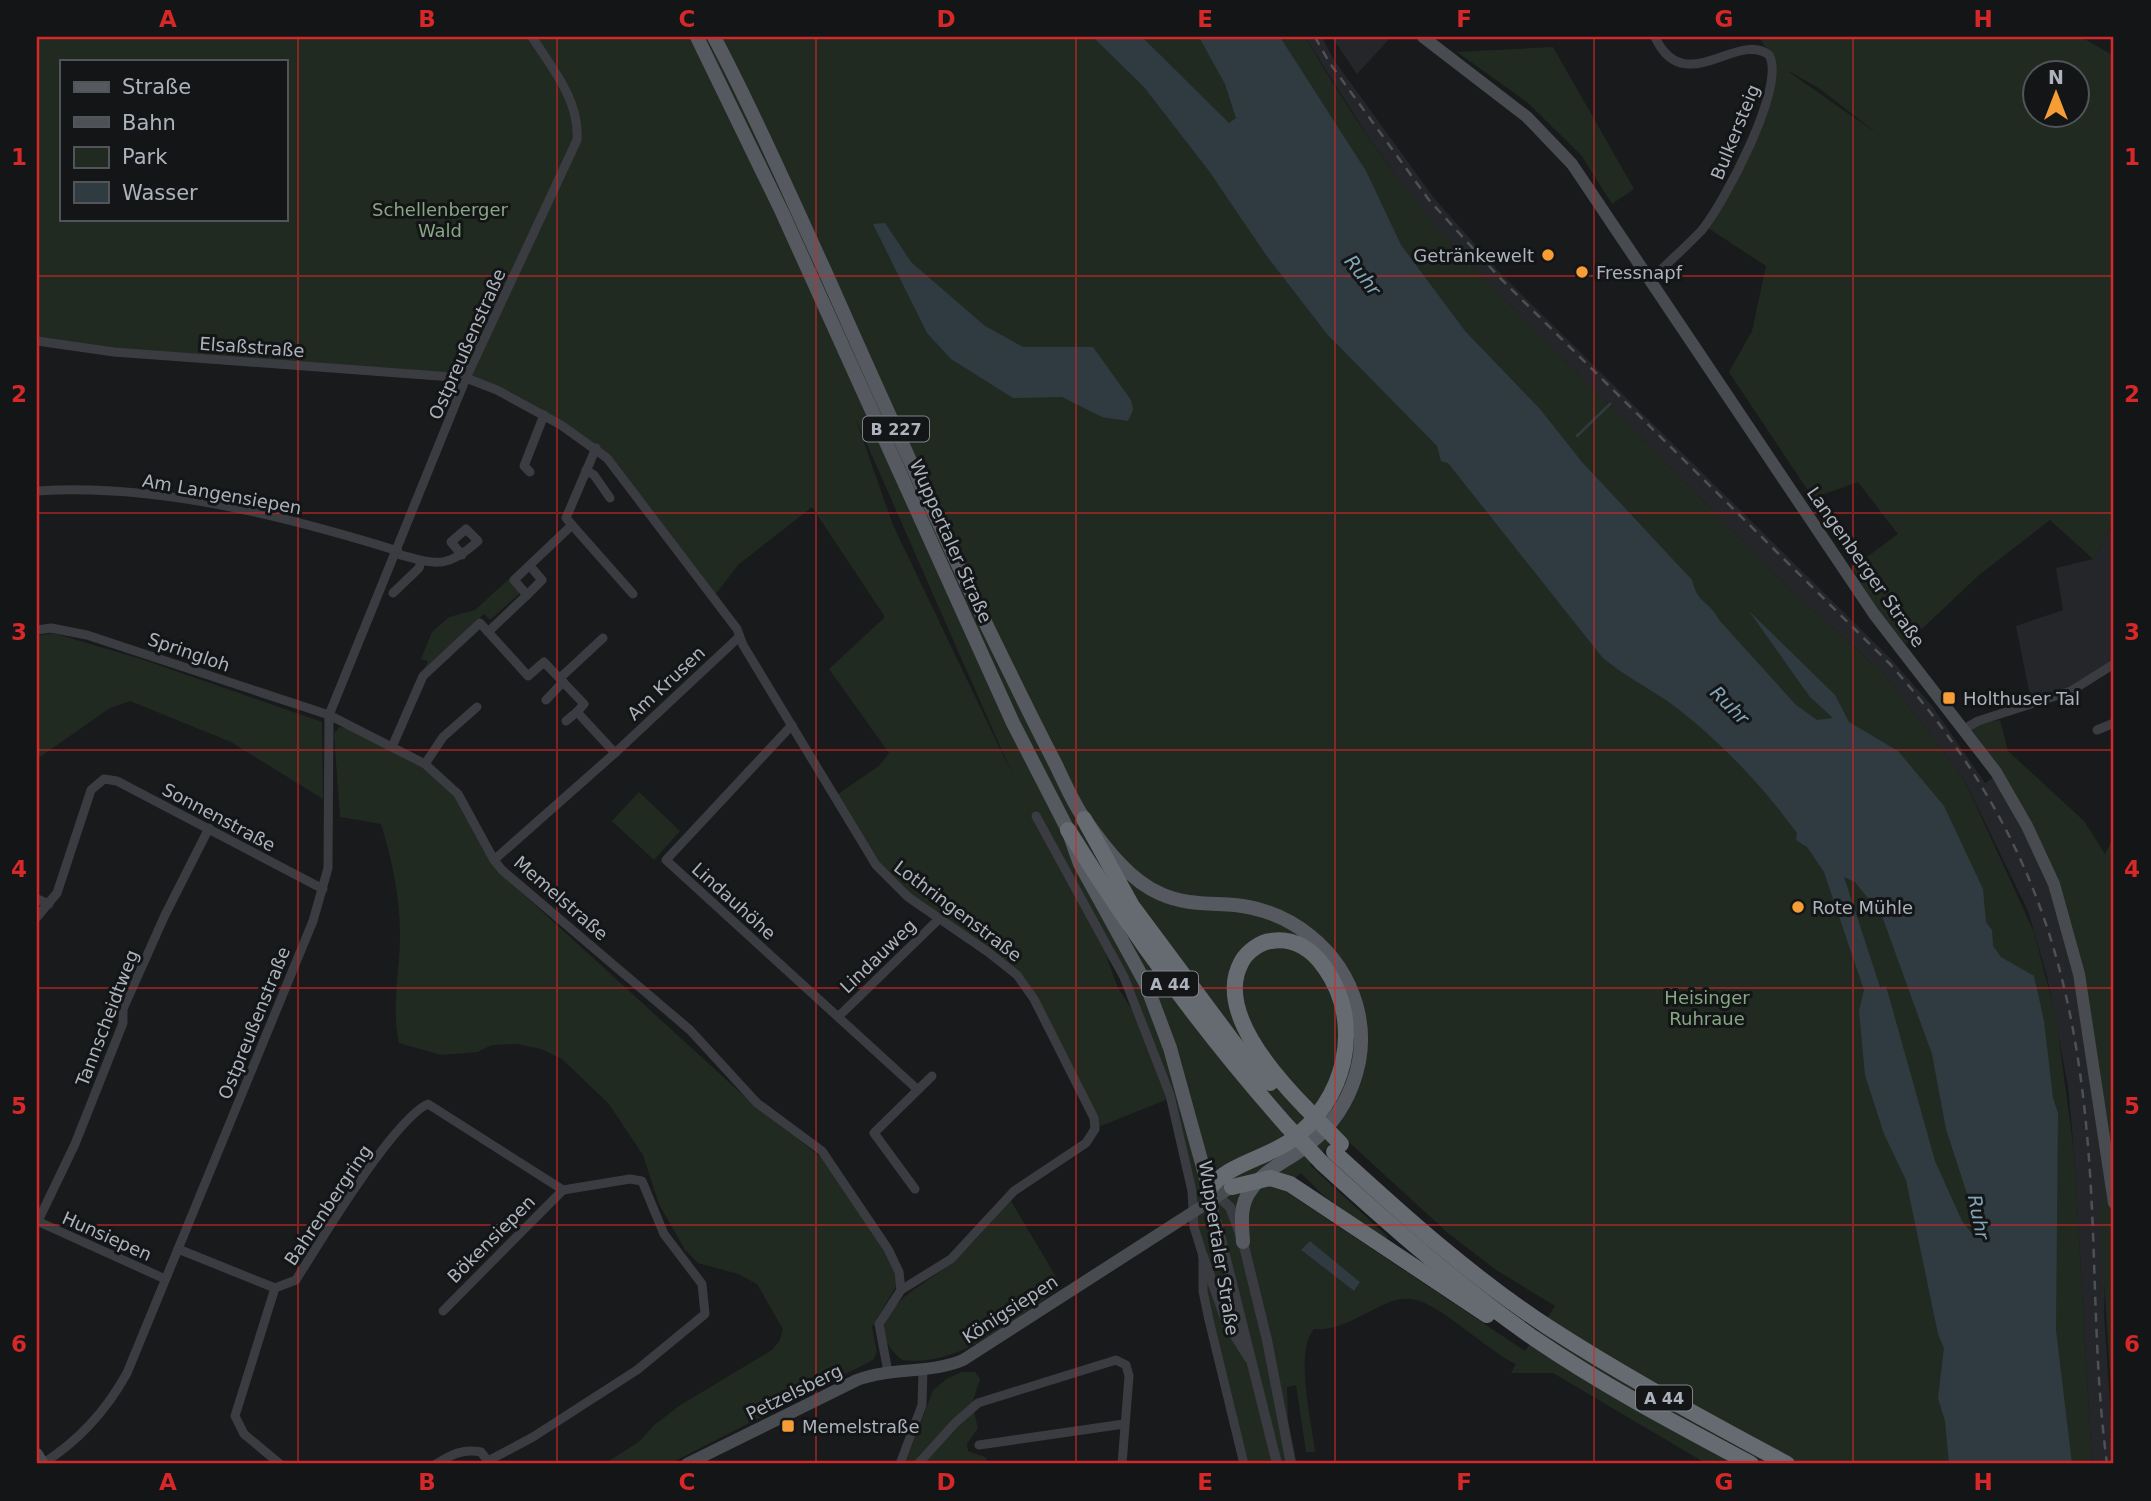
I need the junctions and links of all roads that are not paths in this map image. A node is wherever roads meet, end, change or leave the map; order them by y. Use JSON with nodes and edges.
{"nodes":[{"id":1,"x":532,"y":37,"type":"edge"},
{"id":2,"x":697,"y":37,"type":"edge"},
{"id":3,"x":715,"y":37,"type":"edge"},
{"id":4,"x":1423,"y":37,"type":"edge"},
{"id":5,"x":1655,"y":37,"type":"edge"},
{"id":6,"x":1651,"y":280,"type":"junction"},
{"id":7,"x":37,"y":341,"type":"edge"},
{"id":8,"x":466,"y":377,"type":"junction"},
{"id":9,"x":544,"y":415,"type":"junction"},
{"id":10,"x":596,"y":447,"type":"junction"},
{"id":11,"x":586,"y":470,"type":"junction"},
{"id":12,"x":530,"y":472,"type":"dead end"},
{"id":13,"x":37,"y":491,"type":"edge"},
{"id":14,"x":610,"y":498,"type":"dead end"},
{"id":15,"x":572,"y":525,"type":"junction"},
{"id":16,"x":397,"y":553,"type":"junction"},
{"id":17,"x":462,"y":555,"type":"dead end"},
{"id":18,"x":421,"y":561,"type":"junction"},
{"id":19,"x":530,"y":565,"type":"junction"},
{"id":20,"x":393,"y":593,"type":"dead end"},
{"id":21,"x":527,"y":594,"type":"junction"},
{"id":22,"x":633,"y":594,"type":"dead end"},
{"id":23,"x":37,"y":630,"type":"edge"},
{"id":24,"x":488,"y":632,"type":"junction"},
{"id":25,"x":740,"y":636,"type":"junction"},
{"id":26,"x":603,"y":638,"type":"dead end"},
{"id":27,"x":2114,"y":664,"type":"edge"},
{"id":28,"x":562,"y":680,"type":"junction"},
{"id":29,"x":546,"y":700,"type":"dead end"},
{"id":30,"x":477,"y":706,"type":"dead end"},
{"id":31,"x":577,"y":712,"type":"junction"},
{"id":32,"x":330,"y":715,"type":"junction"},
{"id":33,"x":566,"y":721,"type":"dead end"},
{"id":34,"x":2114,"y":723,"type":"edge"},
{"id":35,"x":792,"y":725,"type":"junction"},
{"id":36,"x":1964,"y":729,"type":"junction"},
{"id":37,"x":2097,"y":730,"type":"dead end"},
{"id":38,"x":392,"y":747,"type":"junction"},
{"id":39,"x":615,"y":753,"type":"junction"},
{"id":40,"x":425,"y":764,"type":"junction"},
{"id":41,"x":1035,"y":816,"type":"dead end"},
{"id":42,"x":1084,"y":819,"type":"junction"},
{"id":43,"x":209,"y":828,"type":"junction"},
{"id":44,"x":1068,"y":830,"type":"junction"},
{"id":45,"x":494,"y":860,"type":"junction"},
{"id":46,"x":323,"y":889,"type":"junction"},
{"id":47,"x":37,"y":899,"type":"edge"},
{"id":48,"x":49,"y":904,"type":"junction"},
{"id":49,"x":37,"y":917,"type":"edge"},
{"id":50,"x":939,"y":919,"type":"junction"},
{"id":51,"x":839,"y":1016,"type":"junction"},
{"id":52,"x":932,"y":1076,"type":"dead end"},
{"id":53,"x":917,"y":1089,"type":"junction"},
{"id":54,"x":1297,"y":1117,"type":"junction"},
{"id":55,"x":1332,"y":1153,"type":"junction"},
{"id":56,"x":1270,"y":1167,"type":"junction"},
{"id":57,"x":1259,"y":1181,"type":"junction"},
{"id":58,"x":915,"y":1189,"type":"dead end"},
{"id":59,"x":563,"y":1190,"type":"junction"},
{"id":60,"x":1217,"y":1193,"type":"junction"},
{"id":61,"x":2114,"y":1203,"type":"edge"},
{"id":62,"x":1195,"y":1211,"type":"junction"},
{"id":63,"x":38,"y":1221,"type":"edge"},
{"id":64,"x":1243,"y":1242,"type":"junction"},
{"id":65,"x":178,"y":1249,"type":"junction"},
{"id":66,"x":1203,"y":1256,"type":"junction"},
{"id":67,"x":165,"y":1279,"type":"junction"},
{"id":68,"x":275,"y":1288,"type":"junction"},
{"id":69,"x":901,"y":1290,"type":"junction"},
{"id":70,"x":443,"y":1311,"type":"dead end"},
{"id":71,"x":1536,"y":1339,"type":"junction"},
{"id":72,"x":1254,"y":1366,"type":"junction"},
{"id":73,"x":923,"y":1369,"type":"junction"},
{"id":74,"x":888,"y":1372,"type":"junction"},
{"id":75,"x":1124,"y":1424,"type":"junction"},
{"id":76,"x":979,"y":1445,"type":"dead end"},
{"id":77,"x":37,"y":1454,"type":"edge"},
{"id":78,"x":489,"y":1463,"type":"edge"},
{"id":79,"x":42,"y":1464,"type":"edge"},
{"id":80,"x":280,"y":1464,"type":"edge"},
{"id":81,"x":436,"y":1464,"type":"edge"},
{"id":82,"x":687,"y":1464,"type":"edge"},
{"id":83,"x":900,"y":1464,"type":"edge"},
{"id":84,"x":918,"y":1464,"type":"edge"},
{"id":85,"x":1122,"y":1464,"type":"edge"},
{"id":86,"x":1244,"y":1464,"type":"edge"},
{"id":87,"x":1277,"y":1464,"type":"edge"},
{"id":88,"x":1291,"y":1464,"type":"edge"},
{"id":89,"x":1751,"y":1464,"type":"edge"},
{"id":90,"x":1787,"y":1464,"type":"edge"}],
"edges":[{"from":1,"to":8,"type":"street","name":"Ostpreußenstraße"},
{"from":2,"to":44,"type":"main road","name":"Wuppertaler Straße","number":"B 227"},
{"from":3,"to":42,"type":"main road","name":"Wuppertaler Straße","number":"B 227"},
{"from":4,"to":6,"type":"main road","name":"Langenberger Straße"},
{"from":5,"to":6,"type":"street","name":"Bulkersteig"},
{"from":6,"to":36,"type":"main road","name":"Langenberger Straße"},
{"from":7,"to":8,"type":"street","name":"Elsaßstraße"},
{"from":8,"to":9,"type":"street","name":"Lothringenstraße"},
{"from":8,"to":16,"type":"street","name":"Ostpreußenstraße"},
{"from":9,"to":10,"type":"street","name":"Lothringenstraße"},
{"from":9,"to":12,"type":"street"},
{"from":10,"to":11,"type":"street"},
{"from":10,"to":25,"type":"street","name":"Lothringenstraße"},
{"from":11,"to":14,"type":"street"},
{"from":11,"to":15,"type":"street"},
{"from":13,"to":16,"type":"street","name":"Am Langensiepen"},
{"from":15,"to":19,"type":"street"},
{"from":15,"to":22,"type":"street"},
{"from":16,"to":18,"type":"street"},
{"from":16,"to":32,"type":"street","name":"Ostpreußenstraße"},
{"from":17,"to":18,"type":"street"},
{"from":18,"to":20,"type":"street"},
{"from":19,"to":21,"type":"street"},
{"from":19,"to":21,"type":"street"},
{"from":21,"to":24,"type":"street"},
{"from":23,"to":32,"type":"street","name":"Springloh"},
{"from":24,"to":28,"type":"street"},
{"from":24,"to":38,"type":"street"},
{"from":25,"to":35,"type":"street","name":"Lothringenstraße"},
{"from":25,"to":39,"type":"street","name":"Am Krusen"},
{"from":26,"to":28,"type":"street"},
{"from":27,"to":36,"type":"street"},
{"from":28,"to":29,"type":"street"},
{"from":28,"to":31,"type":"street"},
{"from":30,"to":40,"type":"street"},
{"from":31,"to":33,"type":"street"},
{"from":31,"to":39,"type":"street"},
{"from":32,"to":38,"type":"street","name":"Memelstraße"},
{"from":32,"to":46,"type":"street","name":"Ostpreußenstraße"},
{"from":34,"to":37,"type":"street"},
{"from":35,"to":50,"type":"street","name":"Lothringenstraße"},
{"from":35,"to":51,"type":"street","name":"Lindauhöhe"},
{"from":36,"to":61,"type":"main road","name":"Langenberger Straße"},
{"from":38,"to":40,"type":"street","name":"Memelstraße"},
{"from":39,"to":45,"type":"street","name":"Am Krusen"},
{"from":40,"to":45,"type":"street","name":"Memelstraße"},
{"from":41,"to":62,"type":"street","name":"Wuppertaler Straße"},
{"from":42,"to":54,"type":"highway","number":"A 44"},
{"from":42,"to":56,"type":"main road","name":"Wuppertaler Straße"},
{"from":43,"to":46,"type":"street","name":"Sonnenstraße"},
{"from":43,"to":48,"type":"street","name":"Sonnenstraße"},
{"from":43,"to":63,"type":"street","name":"Tannscheidtweg"},
{"from":44,"to":54,"type":"highway","number":"A 44"},
{"from":44,"to":60,"type":"main road","name":"Wuppertaler Straße"},
{"from":45,"to":69,"type":"street","name":"Memelstraße"},
{"from":46,"to":65,"type":"street","name":"Ostpreußenstraße"},
{"from":47,"to":48,"type":"street"},
{"from":48,"to":49,"type":"street"},
{"from":50,"to":51,"type":"street","name":"Lindauweg"},
{"from":50,"to":69,"type":"street","name":"Lothringenstraße"},
{"from":51,"to":53,"type":"street","name":"Lindauhöhe"},
{"from":52,"to":53,"type":"street"},
{"from":53,"to":58,"type":"street"},
{"from":54,"to":55,"type":"highway","number":"A 44","bridge":true},
{"from":54,"to":55,"type":"highway","bridge":true},
{"from":54,"to":60,"type":"highway"},
{"from":55,"to":71,"type":"highway","number":"A 44"},
{"from":55,"to":90,"type":"highway","number":"A 44"},
{"from":56,"to":57,"type":"main road"},
{"from":56,"to":60,"type":"main road","name":"Wuppertaler Straße"},
{"from":57,"to":60,"type":"highway"},
{"from":57,"to":64,"type":"main road"},
{"from":57,"to":71,"type":"highway"},
{"from":59,"to":68,"type":"street","name":"Bahrenbergring"},
{"from":59,"to":70,"type":"street","name":"Bökensiepen"},
{"from":59,"to":78,"type":"street"},
{"from":60,"to":62,"type":"main road","name":"Königsiepen"},
{"from":60,"to":64,"type":"street","name":"Wuppertaler Straße"},
{"from":60,"to":72,"type":"street","name":"Wuppertaler Straße"},
{"from":62,"to":66,"type":"street","name":"Wuppertaler Straße"},
{"from":62,"to":73,"type":"main road","name":"Königsiepen"},
{"from":63,"to":67,"type":"street","name":"Hunsiepen"},
{"from":64,"to":88,"type":"street","name":"Wuppertaler Straße"},
{"from":65,"to":67,"type":"street","name":"Ostpreußenstraße"},
{"from":65,"to":68,"type":"street"},
{"from":66,"to":72,"type":"street"},
{"from":66,"to":86,"type":"street","name":"Wuppertaler Straße"},
{"from":67,"to":79,"type":"street","name":"Ostpreußenstraße"},
{"from":68,"to":80,"type":"street"},
{"from":69,"to":74,"type":"street"},
{"from":71,"to":89,"type":"highway","number":"A 44"},
{"from":72,"to":87,"type":"street","name":"Wuppertaler Straße"},
{"from":73,"to":74,"type":"main road","name":"Petzelsberg"},
{"from":73,"to":83,"type":"street"},
{"from":74,"to":82,"type":"main road","name":"Petzelsberg"},
{"from":75,"to":76,"type":"street"},
{"from":75,"to":84,"type":"street"},
{"from":75,"to":85,"type":"street"},
{"from":77,"to":79,"type":"main road"},
{"from":78,"to":81,"type":"street"}]}
